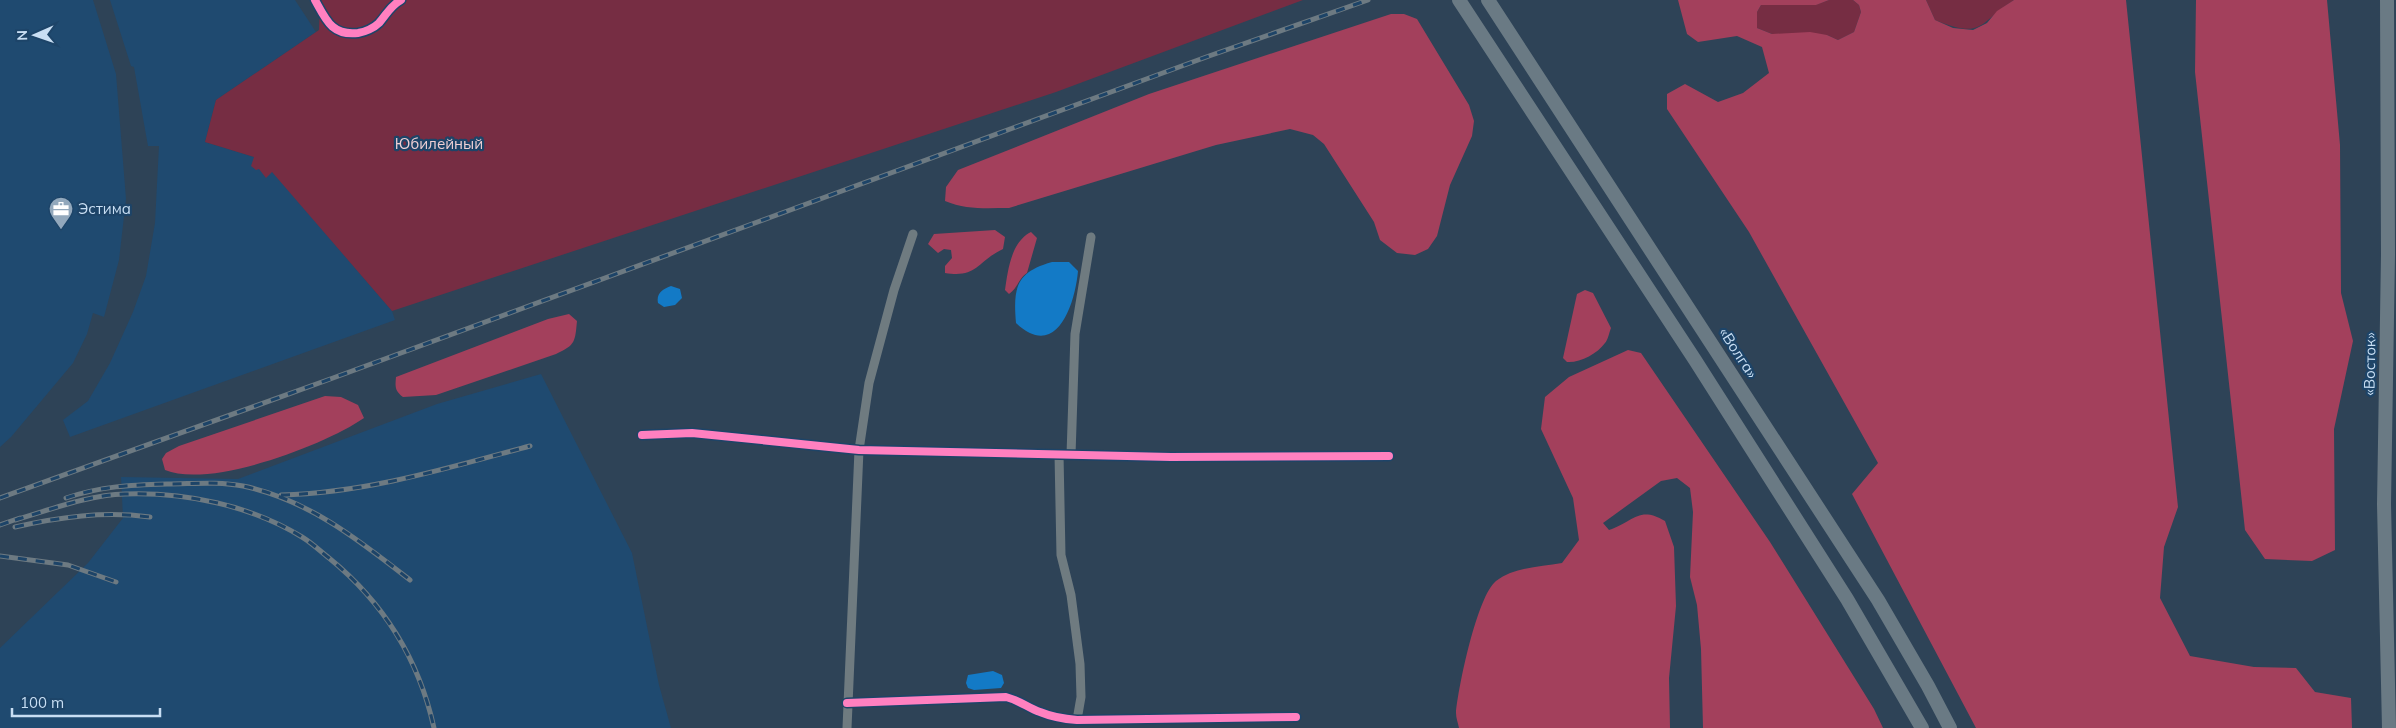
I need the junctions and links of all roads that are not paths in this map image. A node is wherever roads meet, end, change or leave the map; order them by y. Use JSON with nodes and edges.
{"nodes":[{"id":1,"x":315,"y":0,"type":"edge"},
{"id":2,"x":400,"y":0,"type":"edge"},
{"id":3,"x":2388,"y":0,"type":"edge"},
{"id":4,"x":1488,"y":1,"type":"edge"},
{"id":5,"x":1462,"y":5,"type":"edge"},
{"id":6,"x":913,"y":234,"type":"dead end"},
{"id":7,"x":1091,"y":237,"type":"dead end"},
{"id":8,"x":642,"y":435,"type":"dead end"},
{"id":9,"x":860,"y":450,"type":"junction"},
{"id":10,"x":1059,"y":454,"type":"junction"},
{"id":11,"x":1071,"y":455,"type":"junction"},
{"id":12,"x":1389,"y":456,"type":"dead end"},
{"id":13,"x":847,"y":703,"type":"junction"},
{"id":14,"x":1296,"y":717,"type":"dead end"},
{"id":15,"x":1077,"y":720,"type":"junction"},
{"id":16,"x":846,"y":728,"type":"edge"},
{"id":17,"x":1922,"y":728,"type":"edge"},
{"id":18,"x":1950,"y":728,"type":"edge"},
{"id":19,"x":2388,"y":728,"type":"edge"}],
"edges":[{"from":1,"to":2,"type":"street"},
{"from":3,"to":19,"type":"highway","name":"«Восток»"},
{"from":4,"to":18,"type":"highway","name":"«Волга»"},
{"from":5,"to":17,"type":"highway"},
{"from":6,"to":9,"type":"street"},
{"from":7,"to":11,"type":"street"},
{"from":8,"to":9,"type":"street"},
{"from":9,"to":10,"type":"street"},
{"from":9,"to":13,"type":"street"},
{"from":10,"to":11,"type":"street"},
{"from":10,"to":15,"type":"street"},
{"from":11,"to":12,"type":"street"},
{"from":13,"to":15,"type":"street"},
{"from":13,"to":16,"type":"street"},
{"from":14,"to":15,"type":"street"}]}
